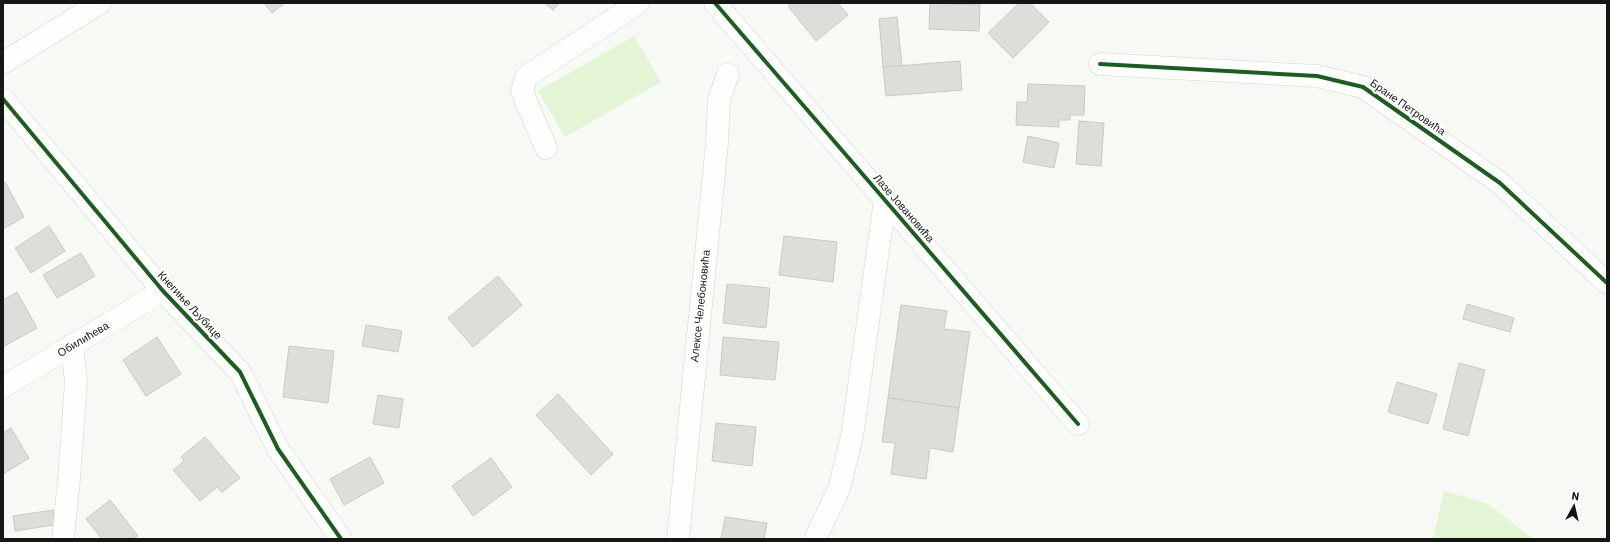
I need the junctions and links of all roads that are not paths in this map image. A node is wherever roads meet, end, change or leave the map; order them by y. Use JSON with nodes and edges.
{"nodes":[{"id":1,"x":100,"y":3,"type":"edge"},
{"id":2,"x":638,"y":3,"type":"edge"},
{"id":3,"x":715,"y":3,"type":"edge"},
{"id":4,"x":3,"y":63,"type":"edge"},
{"id":5,"x":1100,"y":64,"type":"dead end"},
{"id":6,"x":728,"y":74,"type":"dead end"},
{"id":7,"x":3,"y":99,"type":"edge"},
{"id":8,"x":546,"y":148,"type":"dead end"},
{"id":9,"x":885,"y":200,"type":"junction"},
{"id":10,"x":1607,"y":283,"type":"edge"},
{"id":11,"x":163,"y":292,"type":"junction"},
{"id":12,"x":72,"y":345,"type":"junction"},
{"id":13,"x":3,"y":387,"type":"edge"},
{"id":14,"x":1078,"y":424,"type":"dead end"},
{"id":15,"x":63,"y":539,"type":"edge"},
{"id":16,"x":341,"y":539,"type":"edge"},
{"id":17,"x":678,"y":539,"type":"edge"},
{"id":18,"x":815,"y":539,"type":"edge"}],
"edges":[{"from":1,"to":4,"type":"street"},
{"from":2,"to":8,"type":"street"},
{"from":3,"to":9,"type":"street","name":"Лазе Јовановића"},
{"from":5,"to":10,"type":"street","name":"Бране Петровића"},
{"from":6,"to":17,"type":"street","name":"Алексе Челебоновића"},
{"from":7,"to":11,"type":"street","name":"Кнегиње Љубице"},
{"from":9,"to":14,"type":"street","name":"Лазе Јовановића"},
{"from":9,"to":18,"type":"street"},
{"from":11,"to":12,"type":"street","name":"Обилићева"},
{"from":11,"to":16,"type":"street","name":"Кнегиње Љубице"},
{"from":12,"to":13,"type":"street","name":"Обилићева"},
{"from":12,"to":15,"type":"street"}]}
